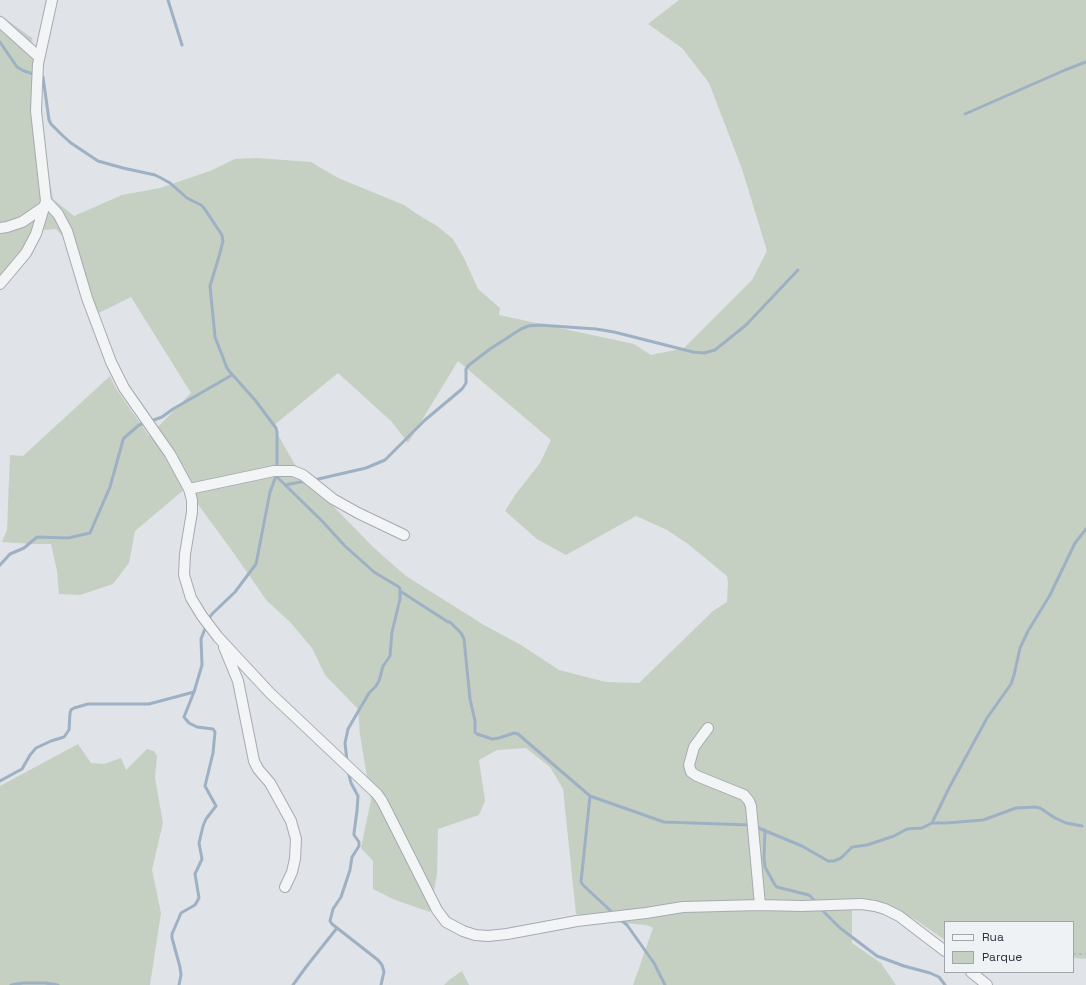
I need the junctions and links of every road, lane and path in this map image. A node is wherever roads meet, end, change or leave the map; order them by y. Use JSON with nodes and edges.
{"nodes":[{"id":1,"x":52,"y":0,"type":"edge"},
{"id":2,"x":0,"y":22,"type":"edge"},
{"id":3,"x":39,"y":58,"type":"junction"},
{"id":4,"x":45,"y":204,"type":"junction"},
{"id":5,"x":0,"y":228,"type":"edge"},
{"id":6,"x":0,"y":284,"type":"edge"},
{"id":7,"x":189,"y":489,"type":"junction"},
{"id":8,"x":404,"y":535,"type":"dead end"},
{"id":9,"x":218,"y":637,"type":"junction"},
{"id":10,"x":708,"y":728,"type":"dead end"},
{"id":11,"x":285,"y":887,"type":"dead end"},
{"id":12,"x":760,"y":905,"type":"junction"},
{"id":13,"x":944,"y":950,"type":"edge"},
{"id":14,"x":1074,"y":954,"type":"edge"},
{"id":15,"x":1086,"y":954,"type":"edge"},
{"id":16,"x":972,"y":973,"type":"edge"},
{"id":17,"x":987,"y":985,"type":"edge"}],
"edges":[{"from":1,"to":3,"type":"street"},
{"from":2,"to":3,"type":"street"},
{"from":3,"to":4,"type":"street"},
{"from":4,"to":5,"type":"street"},
{"from":4,"to":6,"type":"street"},
{"from":4,"to":7,"type":"street"},
{"from":7,"to":8,"type":"street"},
{"from":7,"to":9,"type":"street"},
{"from":9,"to":11,"type":"street"},
{"from":9,"to":12,"type":"street"},
{"from":10,"to":12,"type":"street"},
{"from":12,"to":13,"type":"street"},
{"from":14,"to":15,"type":"path"},
{"from":16,"to":17,"type":"street"}]}
